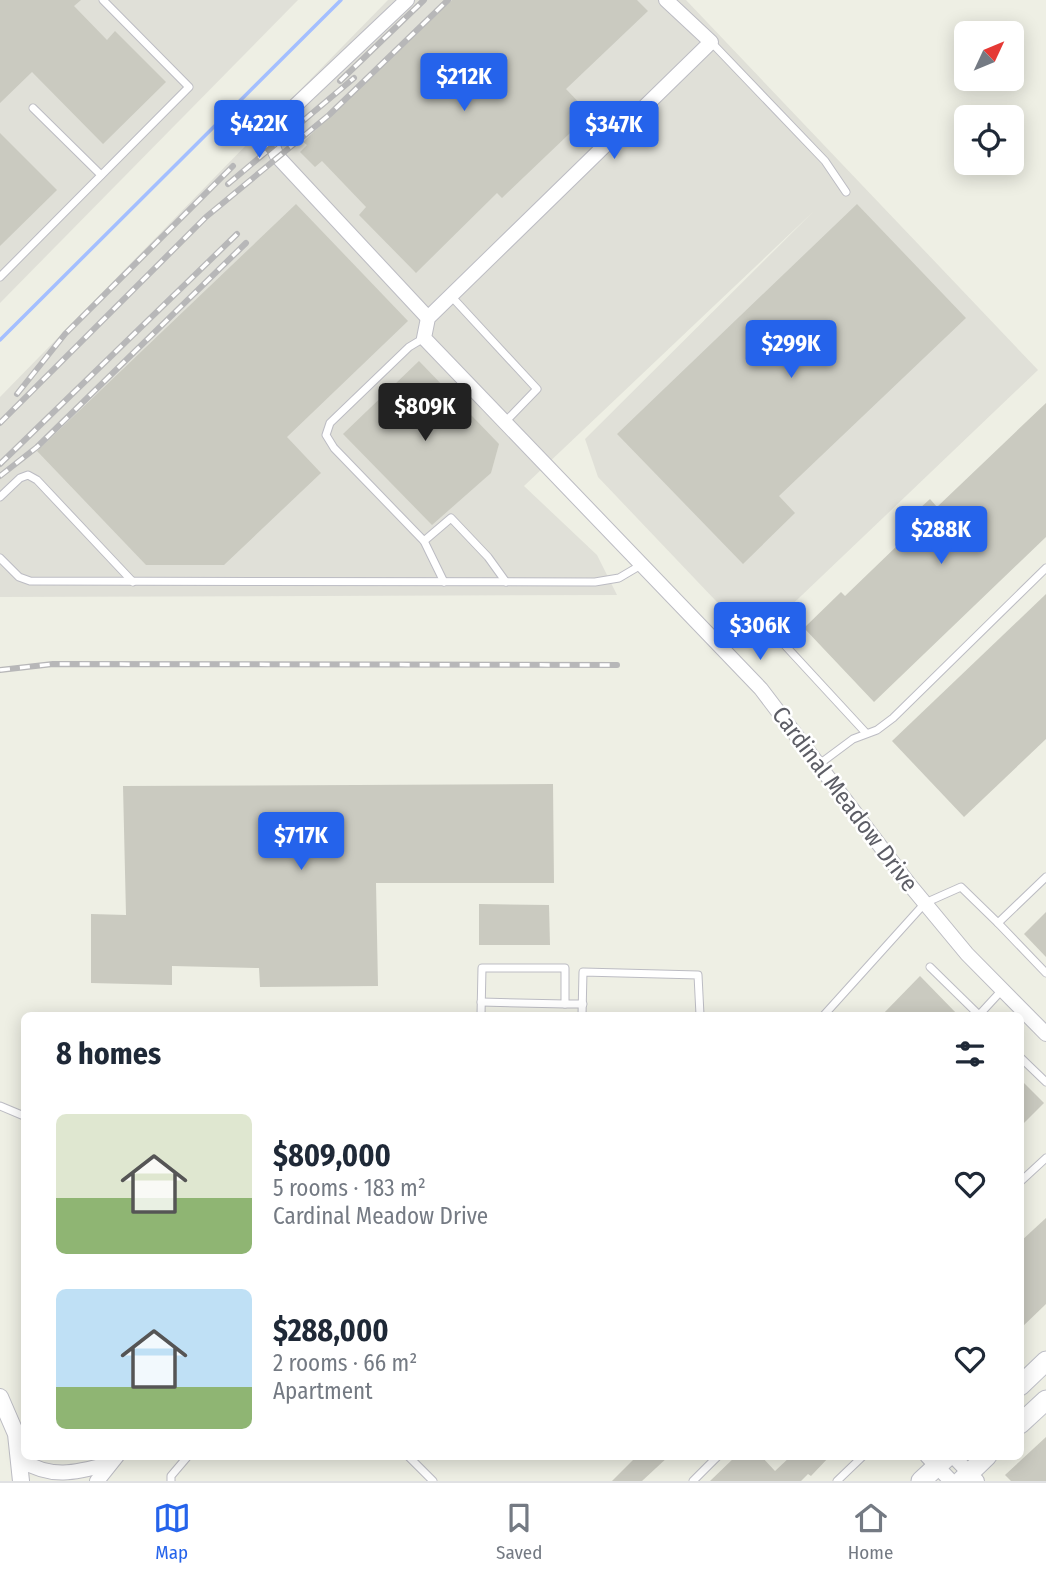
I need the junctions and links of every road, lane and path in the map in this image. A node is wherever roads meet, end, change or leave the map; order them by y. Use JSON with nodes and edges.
{"nodes":[{"id":1,"x":103,"y":0,"type":"edge"},
{"id":2,"x":407,"y":0,"type":"edge"},
{"id":3,"x":666,"y":0,"type":"edge"},
{"id":4,"x":711,"y":42,"type":"junction"},
{"id":5,"x":33,"y":108,"type":"dead end"},
{"id":6,"x":101,"y":175,"type":"junction"},
{"id":7,"x":846,"y":192,"type":"dead end"},
{"id":8,"x":0,"y":277,"type":"edge"},
{"id":9,"x":451,"y":296,"type":"junction"},
{"id":10,"x":428,"y":318,"type":"junction"},
{"id":11,"x":424,"y":338,"type":"junction"},
{"id":12,"x":505,"y":422,"type":"junction"},
{"id":13,"x":0,"y":496,"type":"edge"},
{"id":14,"x":424,"y":541,"type":"junction"},
{"id":15,"x":0,"y":558,"type":"edge"},
{"id":16,"x":642,"y":565,"type":"junction"},
{"id":17,"x":1046,"y":568,"type":"edge"},
{"id":18,"x":133,"y":582,"type":"junction"},
{"id":19,"x":444,"y":582,"type":"junction"},
{"id":20,"x":506,"y":582,"type":"junction"},
{"id":21,"x":756,"y":614,"type":"dead end"},
{"id":22,"x":866,"y":733,"type":"junction"},
{"id":23,"x":818,"y":765,"type":"junction"},
{"id":24,"x":1046,"y":877,"type":"edge"},
{"id":25,"x":925,"y":903,"type":"junction"},
{"id":26,"x":998,"y":923,"type":"junction"},
{"id":27,"x":930,"y":967,"type":"dead end"},
{"id":28,"x":1046,"y":973,"type":"edge"},
{"id":29,"x":1002,"y":989,"type":"junction"},
{"id":30,"x":481,"y":1002,"type":"junction"},
{"id":31,"x":565,"y":1004,"type":"junction"},
{"id":32,"x":583,"y":1004,"type":"junction"},
{"id":33,"x":481,"y":1012,"type":"edge"},
{"id":34,"x":582,"y":1012,"type":"edge"},
{"id":35,"x":700,"y":1012,"type":"edge"},
{"id":36,"x":827,"y":1012,"type":"edge"},
{"id":37,"x":976,"y":1012,"type":"edge"},
{"id":38,"x":982,"y":1012,"type":"edge"},
{"id":39,"x":1046,"y":1034,"type":"edge"},
{"id":40,"x":1024,"y":1060,"type":"edge"},
{"id":41,"x":1046,"y":1083,"type":"edge"},
{"id":42,"x":0,"y":1106,"type":"edge"},
{"id":43,"x":21,"y":1115,"type":"edge"},
{"id":44,"x":1046,"y":1158,"type":"edge"},
{"id":45,"x":1024,"y":1178,"type":"edge"},
{"id":46,"x":1046,"y":1361,"type":"edge"},
{"id":47,"x":1024,"y":1381,"type":"edge"},
{"id":48,"x":0,"y":1397,"type":"edge"},
{"id":49,"x":1046,"y":1400,"type":"edge"},
{"id":50,"x":1024,"y":1420,"type":"edge"},
{"id":51,"x":21,"y":1460,"type":"junction"},
{"id":52,"x":112,"y":1460,"type":"edge"},
{"id":53,"x":185,"y":1460,"type":"edge"},
{"id":54,"x":412,"y":1460,"type":"edge"},
{"id":55,"x":714,"y":1460,"type":"edge"},
{"id":56,"x":859,"y":1460,"type":"edge"},
{"id":57,"x":940,"y":1460,"type":"edge"},
{"id":58,"x":942,"y":1460,"type":"edge"},
{"id":59,"x":983,"y":1460,"type":"edge"},
{"id":60,"x":965,"y":1479,"type":"edge"},
{"id":61,"x":21,"y":1481,"type":"edge"},
{"id":62,"x":97,"y":1481,"type":"edge"},
{"id":63,"x":171,"y":1481,"type":"edge"},
{"id":64,"x":433,"y":1481,"type":"edge"},
{"id":65,"x":693,"y":1481,"type":"edge"},
{"id":66,"x":837,"y":1481,"type":"edge"},
{"id":67,"x":921,"y":1481,"type":"edge"}],
"edges":[{"from":1,"to":6,"type":"lane"},
{"from":2,"to":10,"type":"street"},
{"from":3,"to":4,"type":"street"},
{"from":4,"to":7,"type":"lane"},
{"from":4,"to":9,"type":"street"},
{"from":5,"to":6,"type":"lane"},
{"from":6,"to":8,"type":"lane"},
{"from":9,"to":10,"type":"street"},
{"from":9,"to":12,"type":"lane"},
{"from":10,"to":11,"type":"street"},
{"from":11,"to":12,"type":"street","name":"Cardinal Meadow Drive"},
{"from":11,"to":14,"type":"lane"},
{"from":12,"to":16,"type":"street","name":"Cardinal Meadow Drive"},
{"from":13,"to":18,"type":"lane"},
{"from":14,"to":19,"type":"lane"},
{"from":14,"to":20,"type":"lane"},
{"from":15,"to":18,"type":"lane"},
{"from":16,"to":20,"type":"lane"},
{"from":16,"to":23,"type":"street","name":"Cardinal Meadow Drive"},
{"from":17,"to":22,"type":"lane"},
{"from":18,"to":19,"type":"lane"},
{"from":19,"to":20,"type":"lane"},
{"from":21,"to":22,"type":"lane"},
{"from":22,"to":23,"type":"lane"},
{"from":23,"to":25,"type":"street","name":"Cardinal Meadow Drive"},
{"from":24,"to":26,"type":"lane"},
{"from":25,"to":26,"type":"lane"},
{"from":25,"to":29,"type":"street","name":"Cardinal Meadow Drive"},
{"from":25,"to":36,"type":"lane"},
{"from":26,"to":28,"type":"lane"},
{"from":27,"to":37,"type":"lane"},
{"from":29,"to":38,"type":"lane"},
{"from":29,"to":39,"type":"street","name":"Cardinal Meadow Drive"},
{"from":30,"to":31,"type":"lane"},
{"from":30,"to":31,"type":"lane"},
{"from":30,"to":33,"type":"lane"},
{"from":31,"to":32,"type":"lane"},
{"from":32,"to":34,"type":"lane"},
{"from":32,"to":35,"type":"lane"},
{"from":40,"to":41,"type":"lane"},
{"from":42,"to":43,"type":"lane"},
{"from":44,"to":45,"type":"lane"},
{"from":46,"to":47,"type":"main road"},
{"from":48,"to":51,"type":"street"},
{"from":49,"to":50,"type":"main road"},
{"from":51,"to":52,"type":"street"},
{"from":51,"to":61,"type":"street"},
{"from":52,"to":62,"type":"street"},
{"from":53,"to":63,"type":"lane"},
{"from":54,"to":64,"type":"lane"},
{"from":55,"to":65,"type":"lane"},
{"from":56,"to":66,"type":"lane"},
{"from":57,"to":67,"type":"main road"},
{"from":58,"to":60,"type":"street"},
{"from":59,"to":60,"type":"main road"}]}
